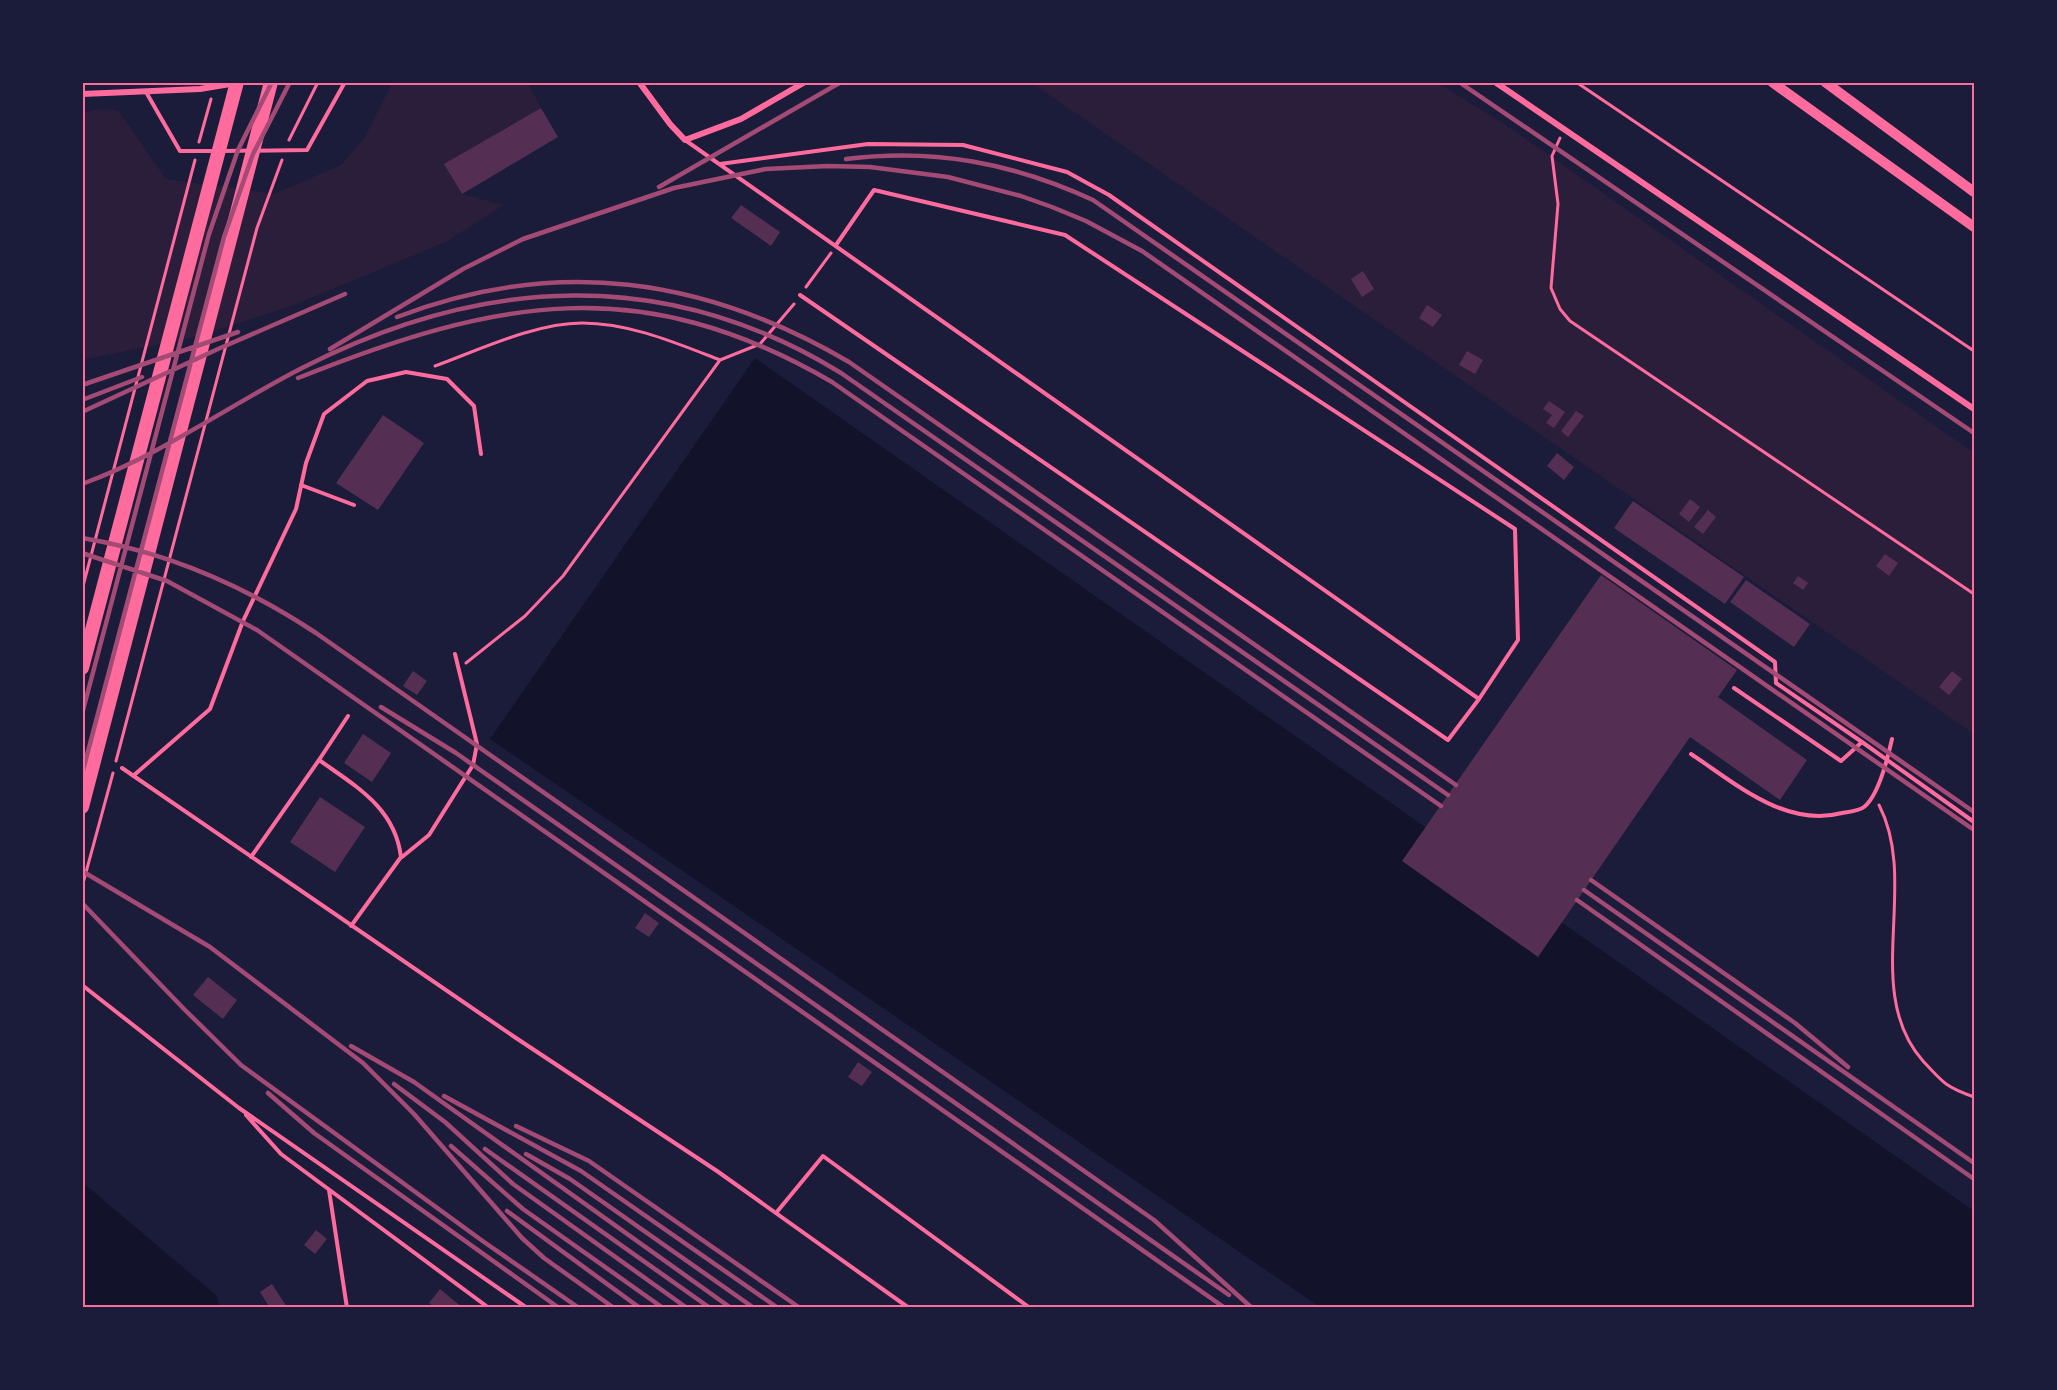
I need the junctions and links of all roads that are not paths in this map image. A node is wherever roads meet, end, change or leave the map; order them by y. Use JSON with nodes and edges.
{"nodes":[{"id":1,"x":238,"y":82,"type":"edge"},
{"id":2,"x":272,"y":82,"type":"edge"},
{"id":3,"x":345,"y":82,"type":"edge"},
{"id":4,"x":639,"y":82,"type":"edge"},
{"id":5,"x":805,"y":82,"type":"edge"},
{"id":6,"x":1495,"y":82,"type":"edge"},
{"id":7,"x":1772,"y":82,"type":"edge"},
{"id":8,"x":1825,"y":82,"type":"edge"},
{"id":9,"x":146,"y":91,"type":"junction"},
{"id":10,"x":82,"y":94,"type":"edge"},
{"id":11,"x":685,"y":140,"type":"junction"},
{"id":12,"x":720,"y":164,"type":"junction"},
{"id":13,"x":1974,"y":192,"type":"edge"},
{"id":14,"x":1974,"y":227,"type":"edge"},
{"id":15,"x":836,"y":245,"type":"junction"},
{"id":16,"x":800,"y":296,"type":"road end"},
{"id":17,"x":1974,"y":409,"type":"edge"},
{"id":18,"x":481,"y":454,"type":"dead end"},
{"id":19,"x":301,"y":485,"type":"junction"},
{"id":20,"x":354,"y":505,"type":"dead end"},
{"id":21,"x":455,"y":654,"type":"dead end"},
{"id":22,"x":82,"y":668,"type":"edge"},
{"id":23,"x":1734,"y":688,"type":"dead end"},
{"id":24,"x":1479,"y":699,"type":"junction"},
{"id":25,"x":348,"y":716,"type":"dead end"},
{"id":26,"x":1892,"y":739,"type":"dead end"},
{"id":27,"x":1862,"y":742,"type":"junction"},
{"id":28,"x":1691,"y":754,"type":"dead end"},
{"id":29,"x":319,"y":760,"type":"junction"},
{"id":30,"x":1886,"y":760,"type":"junction"},
{"id":31,"x":122,"y":768,"type":"dead end"},
{"id":32,"x":133,"y":776,"type":"junction"},
{"id":33,"x":82,"y":807,"type":"edge"},
{"id":34,"x":1974,"y":822,"type":"edge"},
{"id":35,"x":251,"y":857,"type":"junction"},
{"id":36,"x":401,"y":857,"type":"junction"},
{"id":37,"x":351,"y":926,"type":"junction"},
{"id":38,"x":82,"y":985,"type":"edge"},
{"id":39,"x":239,"y":1108,"type":"junction"},
{"id":40,"x":329,"y":1189,"type":"junction"},
{"id":41,"x":776,"y":1213,"type":"junction"},
{"id":42,"x":347,"y":1308,"type":"edge"},
{"id":43,"x":489,"y":1308,"type":"edge"},
{"id":44,"x":527,"y":1308,"type":"edge"},
{"id":45,"x":909,"y":1308,"type":"edge"},
{"id":46,"x":1030,"y":1308,"type":"edge"}],
"edges":[{"from":1,"to":9,"type":"street"},
{"from":1,"to":22,"type":"highway"},
{"from":2,"to":33,"type":"highway"},
{"from":3,"to":9,"type":"lane"},
{"from":4,"to":11,"type":"street"},
{"from":5,"to":11,"type":"street"},
{"from":6,"to":17,"type":"street"},
{"from":7,"to":14,"type":"main road"},
{"from":8,"to":13,"type":"main road"},
{"from":9,"to":10,"type":"street"},
{"from":11,"to":12,"type":"lane"},
{"from":12,"to":15,"type":"lane"},
{"from":12,"to":27,"type":"lane"},
{"from":15,"to":24,"type":"lane"},
{"from":15,"to":24,"type":"lane"},
{"from":16,"to":24,"type":"lane"},
{"from":18,"to":19,"type":"lane"},
{"from":19,"to":20,"type":"lane"},
{"from":19,"to":32,"type":"lane"},
{"from":21,"to":36,"type":"lane"},
{"from":23,"to":27,"type":"lane"},
{"from":25,"to":29,"type":"lane"},
{"from":26,"to":30,"type":"lane"},
{"from":27,"to":30,"type":"lane"},
{"from":28,"to":30,"type":"lane"},
{"from":29,"to":35,"type":"lane"},
{"from":29,"to":36,"type":"lane"},
{"from":30,"to":34,"type":"lane"},
{"from":31,"to":32,"type":"lane"},
{"from":32,"to":35,"type":"lane"},
{"from":35,"to":37,"type":"lane"},
{"from":36,"to":37,"type":"lane"},
{"from":37,"to":41,"type":"lane"},
{"from":38,"to":39,"type":"lane"},
{"from":39,"to":40,"type":"lane"},
{"from":39,"to":44,"type":"lane"},
{"from":40,"to":42,"type":"lane"},
{"from":40,"to":43,"type":"lane"},
{"from":41,"to":45,"type":"lane"},
{"from":41,"to":46,"type":"lane"}]}
